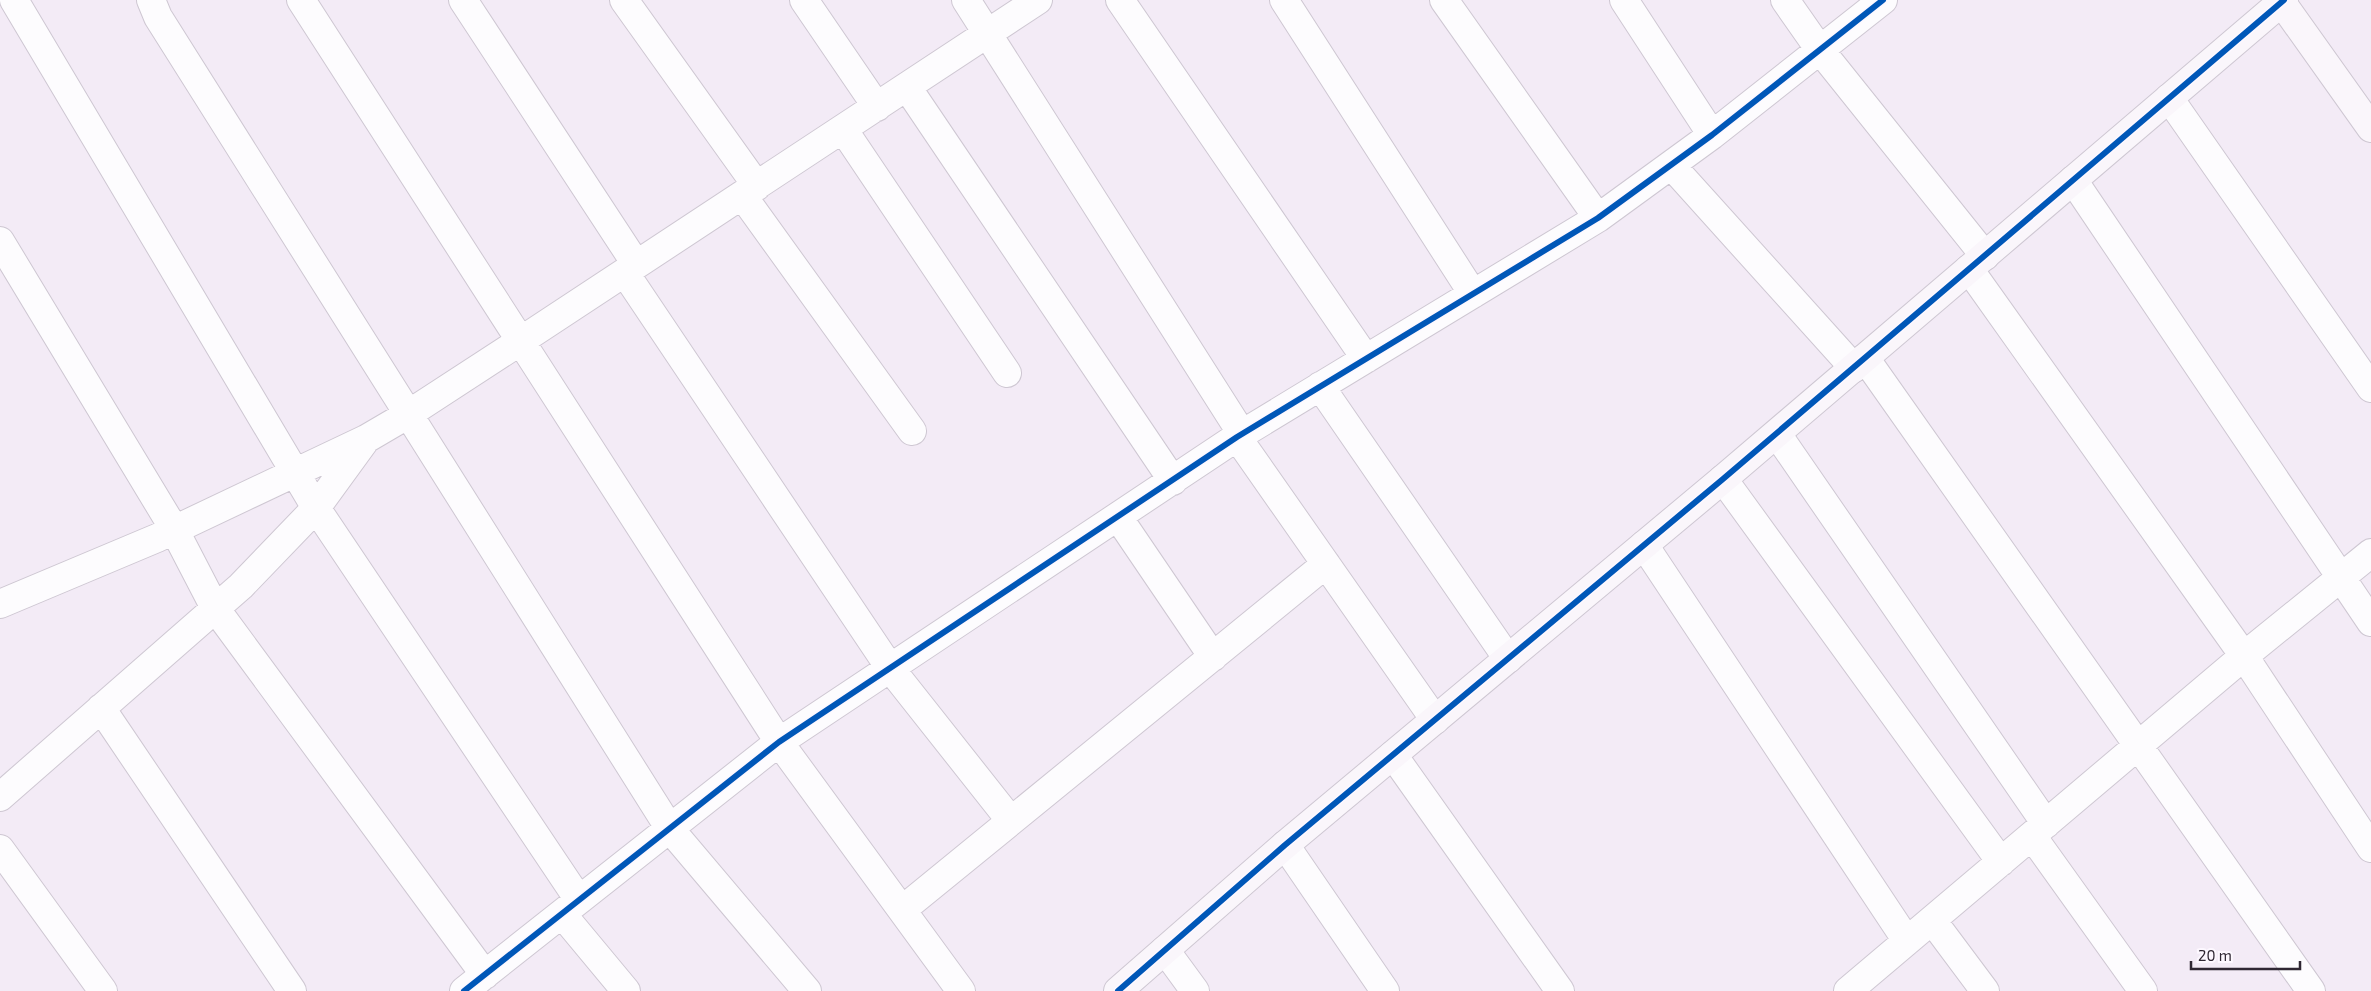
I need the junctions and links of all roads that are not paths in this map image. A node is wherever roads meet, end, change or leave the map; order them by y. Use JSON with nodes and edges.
{"nodes":[{"id":1,"x":14,"y":0,"type":"edge"},
{"id":2,"x":151,"y":0,"type":"edge"},
{"id":3,"x":301,"y":0,"type":"edge"},
{"id":4,"x":463,"y":0,"type":"edge"},
{"id":5,"x":624,"y":0,"type":"edge"},
{"id":6,"x":804,"y":0,"type":"edge"},
{"id":7,"x":966,"y":0,"type":"edge"},
{"id":8,"x":1038,"y":0,"type":"edge"},
{"id":9,"x":1120,"y":0,"type":"edge"},
{"id":10,"x":1284,"y":0,"type":"edge"},
{"id":11,"x":1444,"y":0,"type":"edge"},
{"id":12,"x":1624,"y":0,"type":"edge"},
{"id":13,"x":1785,"y":0,"type":"edge"},
{"id":14,"x":1883,"y":0,"type":"edge"},
{"id":15,"x":2282,"y":1,"type":"edge"},
{"id":16,"x":988,"y":32,"type":"junction"},
{"id":17,"x":1820,"y":50,"type":"junction"},
{"id":18,"x":907,"y":87,"type":"junction"},
{"id":19,"x":2169,"y":98,"type":"junction"},
{"id":20,"x":876,"y":107,"type":"junction"},
{"id":21,"x":2371,"y":128,"type":"edge"},
{"id":22,"x":843,"y":129,"type":"junction"},
{"id":23,"x":1712,"y":135,"type":"junction"},
{"id":24,"x":1671,"y":165,"type":"junction"},
{"id":25,"x":2073,"y":180,"type":"junction"},
{"id":26,"x":749,"y":191,"type":"junction"},
{"id":27,"x":1598,"y":218,"type":"junction"},
{"id":28,"x":0,"y":241,"type":"edge"},
{"id":29,"x":1977,"y":263,"type":"junction"},
{"id":30,"x":630,"y":268,"type":"junction"},
{"id":31,"x":1473,"y":294,"type":"junction"},
{"id":32,"x":519,"y":342,"type":"junction"},
{"id":33,"x":1366,"y":359,"type":"junction"},
{"id":34,"x":1859,"y":363,"type":"junction"},
{"id":35,"x":1007,"y":373,"type":"dead end"},
{"id":36,"x":1320,"y":386,"type":"junction"},
{"id":37,"x":2371,"y":388,"type":"edge"},
{"id":38,"x":408,"y":414,"type":"junction"},
{"id":39,"x":912,"y":431,"type":"dead end"},
{"id":40,"x":1777,"y":434,"type":"junction"},
{"id":41,"x":1239,"y":436,"type":"junction"},
{"id":42,"x":366,"y":439,"type":"junction"},
{"id":43,"x":295,"y":472,"type":"junction"},
{"id":44,"x":1723,"y":479,"type":"junction"},
{"id":45,"x":1172,"y":481,"type":"junction"},
{"id":46,"x":316,"y":508,"type":"junction"},
{"id":47,"x":1118,"y":517,"type":"junction"},
{"id":48,"x":174,"y":529,"type":"junction"},
{"id":49,"x":1644,"y":545,"type":"junction"},
{"id":50,"x":2371,"y":553,"type":"edge"},
{"id":51,"x":1326,"y":564,"type":"junction"},
{"id":52,"x":2340,"y":578,"type":"junction"},
{"id":53,"x":0,"y":604,"type":"edge"},
{"id":54,"x":215,"y":608,"type":"junction"},
{"id":55,"x":2371,"y":622,"type":"edge"},
{"id":56,"x":2244,"y":656,"type":"junction"},
{"id":57,"x":1213,"y":657,"type":"junction"},
{"id":58,"x":1508,"y":659,"type":"junction"},
{"id":59,"x":890,"y":668,"type":"junction"},
{"id":60,"x":101,"y":708,"type":"junction"},
{"id":61,"x":1435,"y":720,"type":"junction"},
{"id":62,"x":780,"y":742,"type":"junction"},
{"id":63,"x":2138,"y":746,"type":"junction"},
{"id":64,"x":1392,"y":755,"type":"junction"},
{"id":65,"x":0,"y":797,"type":"edge"},
{"id":66,"x":1011,"y":821,"type":"junction"},
{"id":67,"x":670,"y":829,"type":"junction"},
{"id":68,"x":2039,"y":830,"type":"junction"},
{"id":69,"x":1285,"y":845,"type":"junction"},
{"id":70,"x":2371,"y":848,"type":"edge"},
{"id":71,"x":0,"y":849,"type":"edge"},
{"id":72,"x":2001,"y":862,"type":"junction"},
{"id":73,"x":570,"y":907,"type":"junction"},
{"id":74,"x":902,"y":910,"type":"junction"},
{"id":75,"x":1932,"y":920,"type":"junction"},
{"id":76,"x":1907,"y":941,"type":"junction"},
{"id":77,"x":1165,"y":950,"type":"junction"},
{"id":78,"x":474,"y":983,"type":"edge"},
{"id":79,"x":104,"y":991,"type":"edge"},
{"id":80,"x":292,"y":991,"type":"edge"},
{"id":81,"x":626,"y":991,"type":"edge"},
{"id":82,"x":807,"y":991,"type":"edge"},
{"id":83,"x":961,"y":991,"type":"edge"},
{"id":84,"x":1118,"y":991,"type":"edge"},
{"id":85,"x":1195,"y":991,"type":"edge"},
{"id":86,"x":1385,"y":991,"type":"edge"},
{"id":87,"x":1560,"y":991,"type":"edge"},
{"id":88,"x":1848,"y":991,"type":"edge"},
{"id":89,"x":1985,"y":991,"type":"edge"},
{"id":90,"x":2143,"y":991,"type":"edge"},
{"id":91,"x":2311,"y":991,"type":"edge"}],
"edges":[{"from":1,"to":43,"type":"street"},
{"from":2,"to":38,"type":"street"},
{"from":3,"to":32,"type":"street"},
{"from":4,"to":30,"type":"street"},
{"from":5,"to":26,"type":"street"},
{"from":6,"to":20,"type":"street"},
{"from":7,"to":16,"type":"street"},
{"from":8,"to":16,"type":"street"},
{"from":9,"to":33,"type":"street"},
{"from":10,"to":31,"type":"street"},
{"from":11,"to":27,"type":"street"},
{"from":12,"to":23,"type":"street"},
{"from":13,"to":17,"type":"street"},
{"from":14,"to":17,"type":"street"},
{"from":15,"to":19,"type":"street"},
{"from":15,"to":21,"type":"street"},
{"from":16,"to":18,"type":"street"},
{"from":16,"to":41,"type":"street"},
{"from":17,"to":23,"type":"street"},
{"from":17,"to":29,"type":"street"},
{"from":18,"to":20,"type":"street"},
{"from":18,"to":45,"type":"street"},
{"from":19,"to":25,"type":"street"},
{"from":19,"to":37,"type":"street"},
{"from":20,"to":22,"type":"street"},
{"from":22,"to":26,"type":"street"},
{"from":22,"to":35,"type":"street"},
{"from":23,"to":24,"type":"street"},
{"from":24,"to":27,"type":"street"},
{"from":24,"to":34,"type":"street"},
{"from":25,"to":29,"type":"street"},
{"from":25,"to":52,"type":"street"},
{"from":26,"to":30,"type":"street"},
{"from":26,"to":39,"type":"street"},
{"from":27,"to":31,"type":"street"},
{"from":28,"to":48,"type":"street"},
{"from":29,"to":34,"type":"street"},
{"from":29,"to":56,"type":"street"},
{"from":30,"to":32,"type":"street"},
{"from":30,"to":59,"type":"street"},
{"from":31,"to":33,"type":"street"},
{"from":32,"to":38,"type":"street"},
{"from":32,"to":62,"type":"street"},
{"from":33,"to":36,"type":"street"},
{"from":34,"to":40,"type":"street"},
{"from":34,"to":63,"type":"street"},
{"from":36,"to":41,"type":"street"},
{"from":36,"to":58,"type":"street"},
{"from":38,"to":42,"type":"street"},
{"from":38,"to":67,"type":"street"},
{"from":40,"to":44,"type":"street"},
{"from":40,"to":68,"type":"street"},
{"from":41,"to":45,"type":"street"},
{"from":41,"to":51,"type":"street"},
{"from":42,"to":43,"type":"street"},
{"from":42,"to":46,"type":"street"},
{"from":43,"to":46,"type":"street"},
{"from":43,"to":48,"type":"street"},
{"from":44,"to":49,"type":"street"},
{"from":44,"to":72,"type":"street"},
{"from":45,"to":47,"type":"street"},
{"from":46,"to":54,"type":"street"},
{"from":46,"to":73,"type":"street"},
{"from":47,"to":57,"type":"street"},
{"from":47,"to":59,"type":"street"},
{"from":48,"to":53,"type":"street"},
{"from":48,"to":54,"type":"street"},
{"from":49,"to":58,"type":"street"},
{"from":49,"to":76,"type":"street"},
{"from":50,"to":52,"type":"street"},
{"from":51,"to":57,"type":"street"},
{"from":51,"to":61,"type":"street"},
{"from":52,"to":55,"type":"street"},
{"from":52,"to":56,"type":"street"},
{"from":54,"to":60,"type":"street"},
{"from":54,"to":78,"type":"street"},
{"from":56,"to":63,"type":"street"},
{"from":56,"to":70,"type":"street"},
{"from":57,"to":66,"type":"street"},
{"from":58,"to":61,"type":"street"},
{"from":59,"to":62,"type":"street"},
{"from":59,"to":66,"type":"street"},
{"from":60,"to":65,"type":"street"},
{"from":60,"to":80,"type":"street"},
{"from":61,"to":64,"type":"street"},
{"from":62,"to":67,"type":"street"},
{"from":62,"to":74,"type":"street"},
{"from":63,"to":68,"type":"street"},
{"from":63,"to":91,"type":"street"},
{"from":64,"to":69,"type":"street"},
{"from":64,"to":87,"type":"street"},
{"from":66,"to":74,"type":"street"},
{"from":67,"to":73,"type":"street"},
{"from":67,"to":82,"type":"street"},
{"from":68,"to":72,"type":"street"},
{"from":68,"to":90,"type":"street"},
{"from":69,"to":77,"type":"street"},
{"from":69,"to":86,"type":"street"},
{"from":71,"to":79,"type":"street"},
{"from":72,"to":75,"type":"street"},
{"from":73,"to":78,"type":"street"},
{"from":73,"to":81,"type":"street"},
{"from":74,"to":83,"type":"street"},
{"from":75,"to":76,"type":"street"},
{"from":75,"to":89,"type":"street"},
{"from":76,"to":88,"type":"street"},
{"from":77,"to":84,"type":"street"},
{"from":77,"to":85,"type":"street"}]}
